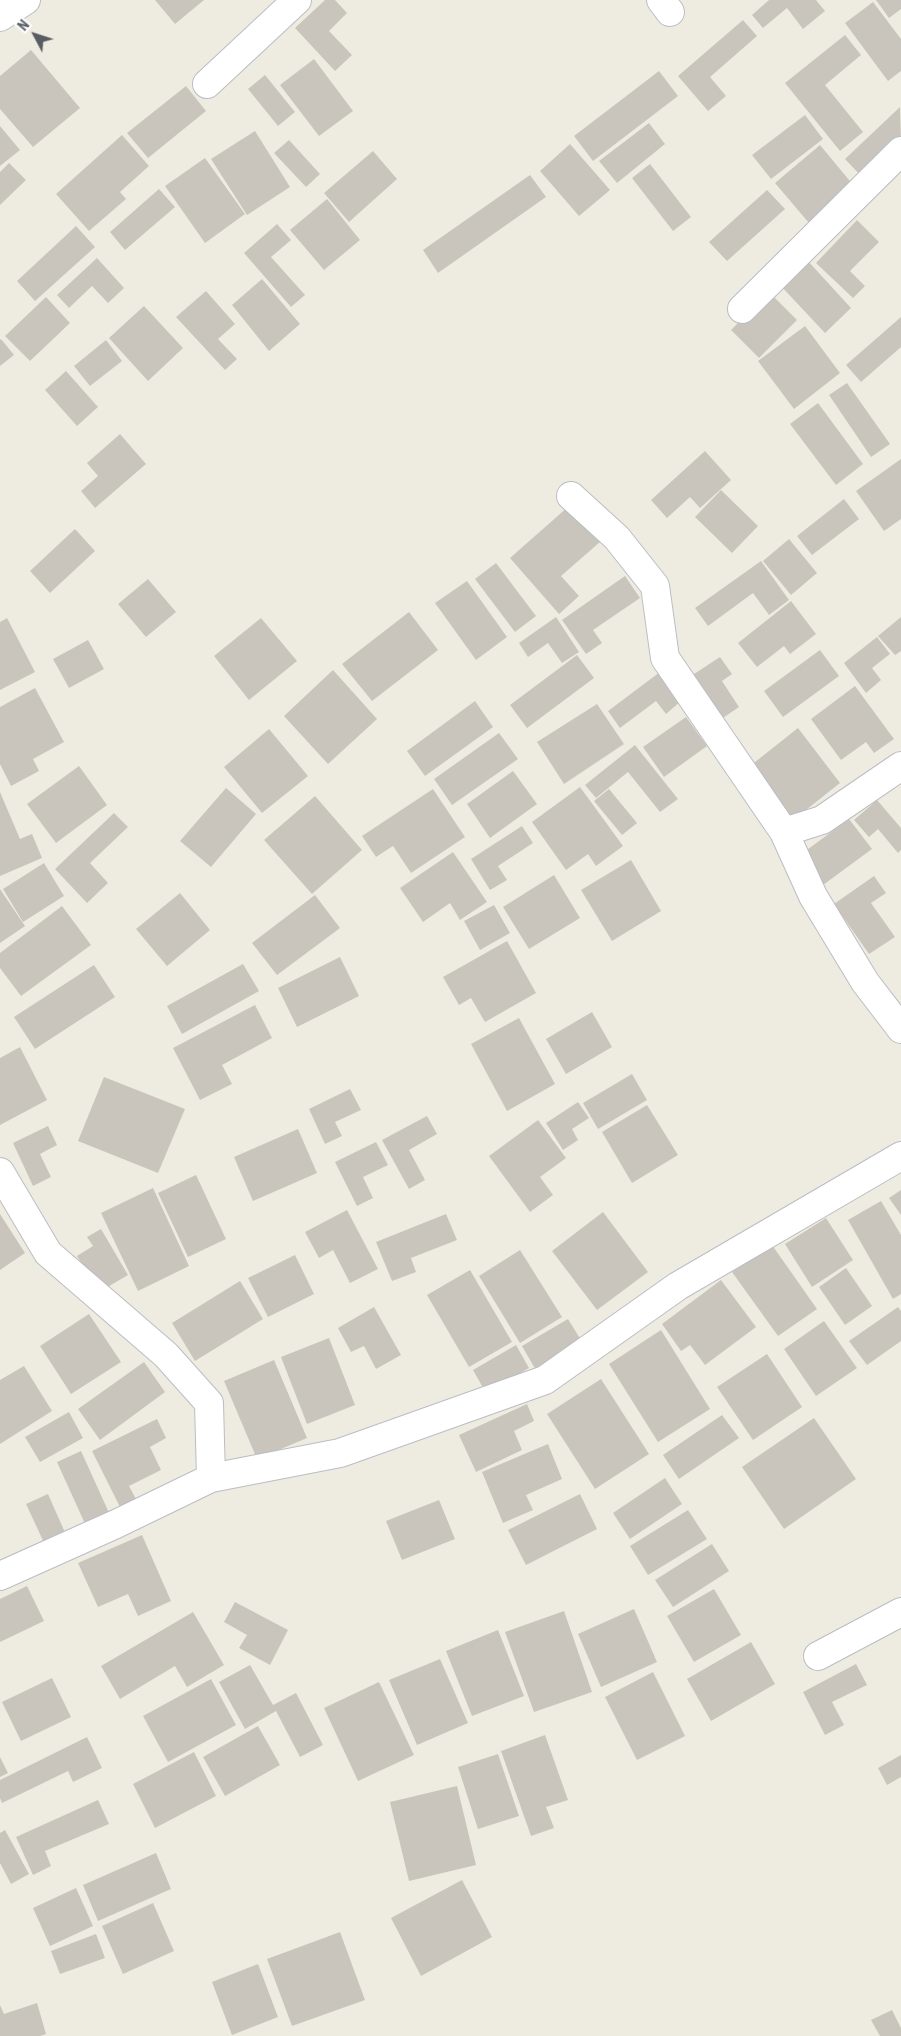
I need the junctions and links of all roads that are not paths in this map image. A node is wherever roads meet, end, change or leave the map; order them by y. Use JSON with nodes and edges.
{"nodes":[{"id":1,"x":26,"y":0,"type":"edge"},
{"id":2,"x":297,"y":0,"type":"edge"},
{"id":3,"x":0,"y":17,"type":"edge"},
{"id":4,"x":207,"y":84,"type":"dead end"},
{"id":5,"x":901,"y":150,"type":"edge"},
{"id":6,"x":742,"y":309,"type":"dead end"},
{"id":7,"x":571,"y":496,"type":"dead end"},
{"id":8,"x":898,"y":775,"type":"edge"},
{"id":9,"x":784,"y":832,"type":"junction"},
{"id":10,"x":901,"y":1030,"type":"edge"},
{"id":11,"x":901,"y":1156,"type":"edge"},
{"id":12,"x":0,"y":1172,"type":"edge"},
{"id":13,"x":211,"y":1478,"type":"junction"},
{"id":14,"x":0,"y":1576,"type":"edge"},
{"id":15,"x":901,"y":1612,"type":"edge"},
{"id":16,"x":818,"y":1656,"type":"dead end"}],
"edges":[{"from":1,"to":3,"type":"street"},
{"from":2,"to":4,"type":"street"},
{"from":5,"to":6,"type":"street"},
{"from":7,"to":9,"type":"street"},
{"from":8,"to":9,"type":"street"},
{"from":9,"to":10,"type":"street"},
{"from":11,"to":13,"type":"street"},
{"from":12,"to":13,"type":"street"},
{"from":13,"to":14,"type":"street"},
{"from":15,"to":16,"type":"street"}]}
